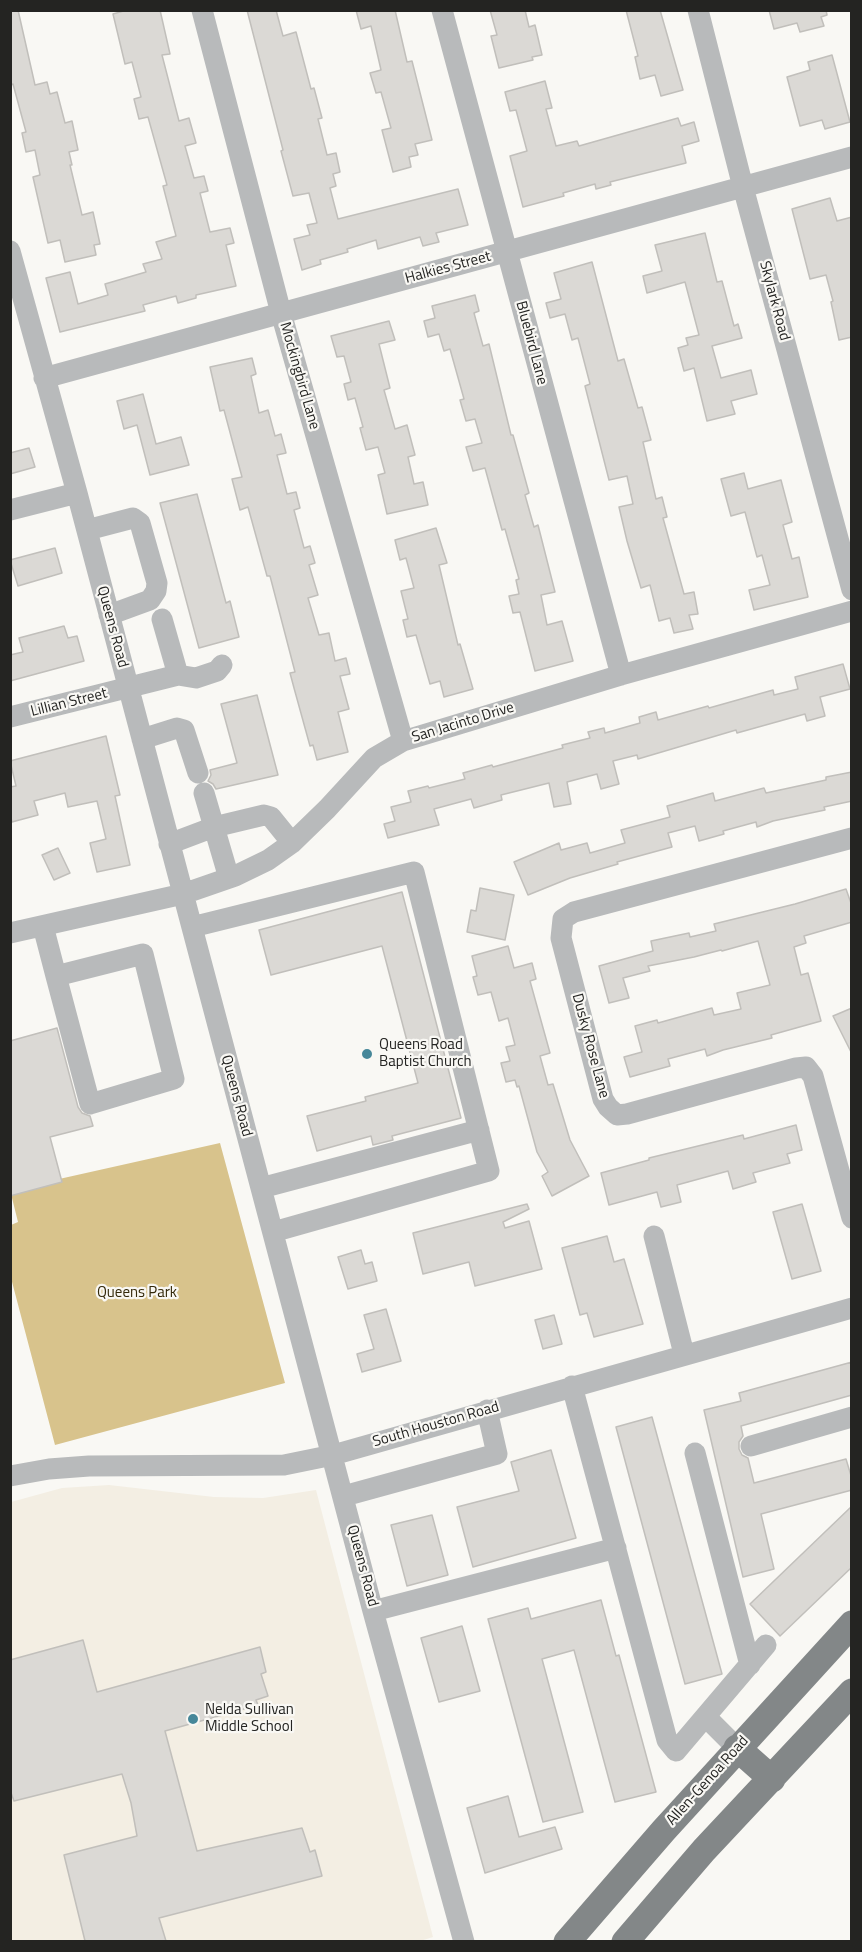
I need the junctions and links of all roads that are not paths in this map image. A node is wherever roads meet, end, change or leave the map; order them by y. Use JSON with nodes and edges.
{"nodes":[{"id":1,"x":202,"y":10,"type":"edge"},
{"id":2,"x":442,"y":10,"type":"edge"},
{"id":3,"x":698,"y":10,"type":"edge"},
{"id":4,"x":852,"y":157,"type":"edge"},
{"id":5,"x":743,"y":187,"type":"junction"},
{"id":6,"x":10,"y":251,"type":"edge"},
{"id":7,"x":506,"y":252,"type":"junction"},
{"id":8,"x":281,"y":313,"type":"junction"},
{"id":9,"x":44,"y":378,"type":"junction"},
{"id":10,"x":77,"y":493,"type":"junction"},
{"id":11,"x":10,"y":510,"type":"edge"},
{"id":12,"x":87,"y":530,"type":"junction"},
{"id":13,"x":852,"y":590,"type":"edge"},
{"id":14,"x":852,"y":612,"type":"edge"},
{"id":15,"x":109,"y":615,"type":"junction"},
{"id":16,"x":162,"y":620,"type":"dead end"},
{"id":17,"x":222,"y":665,"type":"dead end"},
{"id":18,"x":178,"y":675,"type":"junction"},
{"id":19,"x":621,"y":675,"type":"junction"},
{"id":20,"x":128,"y":688,"type":"junction"},
{"id":21,"x":10,"y":717,"type":"edge"},
{"id":22,"x":142,"y":740,"type":"junction"},
{"id":23,"x":403,"y":741,"type":"junction"},
{"id":24,"x":214,"y":827,"type":"junction"},
{"id":25,"x":852,"y":838,"type":"edge"},
{"id":26,"x":292,"y":843,"type":"junction"},
{"id":27,"x":169,"y":844,"type":"junction"},
{"id":28,"x":229,"y":878,"type":"junction"},
{"id":29,"x":183,"y":894,"type":"junction"},
{"id":30,"x":43,"y":926,"type":"junction"},
{"id":31,"x":192,"y":927,"type":"junction"},
{"id":32,"x":10,"y":933,"type":"edge"},
{"id":33,"x":56,"y":976,"type":"junction"},
{"id":34,"x":479,"y":1130,"type":"junction"},
{"id":35,"x":261,"y":1188,"type":"junction"},
{"id":36,"x":852,"y":1218,"type":"edge"},
{"id":37,"x":273,"y":1232,"type":"junction"},
{"id":38,"x":654,"y":1236,"type":"dead end"},
{"id":39,"x":852,"y":1308,"type":"edge"},
{"id":40,"x":684,"y":1354,"type":"junction"},
{"id":41,"x":572,"y":1386,"type":"junction"},
{"id":42,"x":487,"y":1410,"type":"junction"},
{"id":43,"x":852,"y":1417,"type":"edge"},
{"id":44,"x":751,"y":1446,"type":"dead end"},
{"id":45,"x":694,"y":1453,"type":"dead end"},
{"id":46,"x":333,"y":1455,"type":"junction"},
{"id":47,"x":10,"y":1476,"type":"edge"},
{"id":48,"x":344,"y":1497,"type":"junction"},
{"id":49,"x":616,"y":1548,"type":"junction"},
{"id":50,"x":373,"y":1611,"type":"junction"},
{"id":51,"x":852,"y":1624,"type":"edge"},
{"id":52,"x":766,"y":1645,"type":"dead end"},
{"id":53,"x":750,"y":1665,"type":"junction"},
{"id":54,"x":852,"y":1692,"type":"edge"},
{"id":55,"x":706,"y":1717,"type":"junction"},
{"id":56,"x":737,"y":1748,"type":"junction"},
{"id":57,"x":772,"y":1779,"type":"junction"},
{"id":58,"x":464,"y":1941,"type":"edge"},
{"id":59,"x":567,"y":1941,"type":"edge"},
{"id":60,"x":625,"y":1941,"type":"edge"}],
"edges":[{"from":1,"to":8,"type":"street","name":"Mockingbird Lane"},
{"from":2,"to":7,"type":"street","name":"Bluebird Lane"},
{"from":3,"to":5,"type":"street","name":"Skylark Road"},
{"from":4,"to":5,"type":"street","name":"Halkies Street"},
{"from":5,"to":7,"type":"street","name":"Halkies Street"},
{"from":5,"to":13,"type":"street","name":"Skylark Road"},
{"from":6,"to":9,"type":"street","name":"Queens Road"},
{"from":7,"to":8,"type":"street","name":"Halkies Street"},
{"from":7,"to":19,"type":"street","name":"Bluebird Lane"},
{"from":8,"to":9,"type":"street","name":"Halkies Street"},
{"from":8,"to":23,"type":"street","name":"Mockingbird Lane"},
{"from":9,"to":10,"type":"street","name":"Queens Road"},
{"from":10,"to":11,"type":"street"},
{"from":10,"to":12,"type":"street","name":"Queens Road"},
{"from":12,"to":15,"type":"street","name":"Queens Road"},
{"from":12,"to":15,"type":"street"},
{"from":14,"to":19,"type":"street","name":"San Jacinto Drive"},
{"from":15,"to":20,"type":"street","name":"Queens Road"},
{"from":16,"to":18,"type":"street"},
{"from":17,"to":18,"type":"street","name":"Lillian Street"},
{"from":18,"to":20,"type":"street","name":"Lillian Street"},
{"from":19,"to":23,"type":"street","name":"San Jacinto Drive"},
{"from":20,"to":21,"type":"street","name":"Lillian Street"},
{"from":20,"to":22,"type":"street","name":"Queens Road"},
{"from":22,"to":24,"type":"street"},
{"from":22,"to":27,"type":"street","name":"Queens Road"},
{"from":23,"to":26,"type":"street","name":"San Jacinto Drive"},
{"from":24,"to":26,"type":"street"},
{"from":24,"to":27,"type":"street"},
{"from":24,"to":28,"type":"street"},
{"from":25,"to":36,"type":"street","name":"Dusky Rose Lane"},
{"from":26,"to":28,"type":"street","name":"San Jacinto Drive"},
{"from":27,"to":29,"type":"street","name":"Queens Road"},
{"from":28,"to":29,"type":"street","name":"San Jacinto Drive"},
{"from":29,"to":30,"type":"street","name":"San Jacinto Drive"},
{"from":29,"to":31,"type":"street","name":"Queens Road"},
{"from":30,"to":32,"type":"street","name":"San Jacinto Drive"},
{"from":30,"to":33,"type":"street"},
{"from":31,"to":34,"type":"street"},
{"from":31,"to":35,"type":"street","name":"Queens Road"},
{"from":33,"to":33,"type":"street"},
{"from":34,"to":35,"type":"street"},
{"from":34,"to":37,"type":"street"},
{"from":35,"to":37,"type":"street","name":"Queens Road"},
{"from":37,"to":46,"type":"street","name":"Queens Road"},
{"from":38,"to":40,"type":"street"},
{"from":39,"to":40,"type":"street","name":"South Houston Road"},
{"from":40,"to":41,"type":"street","name":"South Houston Road"},
{"from":41,"to":42,"type":"street","name":"South Houston Road"},
{"from":41,"to":49,"type":"street"},
{"from":42,"to":46,"type":"street","name":"South Houston Road"},
{"from":42,"to":48,"type":"street"},
{"from":43,"to":44,"type":"street"},
{"from":45,"to":53,"type":"street"},
{"from":46,"to":47,"type":"street","name":"South Houston Road"},
{"from":46,"to":48,"type":"street","name":"Queens Road"},
{"from":48,"to":50,"type":"street","name":"Queens Road"},
{"from":49,"to":50,"type":"street"},
{"from":49,"to":55,"type":"street"},
{"from":50,"to":58,"type":"street","name":"Queens Road"},
{"from":51,"to":56,"type":"main road","name":"Allen-Genoa Road"},
{"from":52,"to":53,"type":"street"},
{"from":53,"to":55,"type":"street"},
{"from":54,"to":57,"type":"main road"},
{"from":55,"to":56,"type":"street"},
{"from":56,"to":57,"type":"main road"},
{"from":56,"to":59,"type":"main road","name":"Allen-Genoa Road"},
{"from":57,"to":60,"type":"main road"}]}
